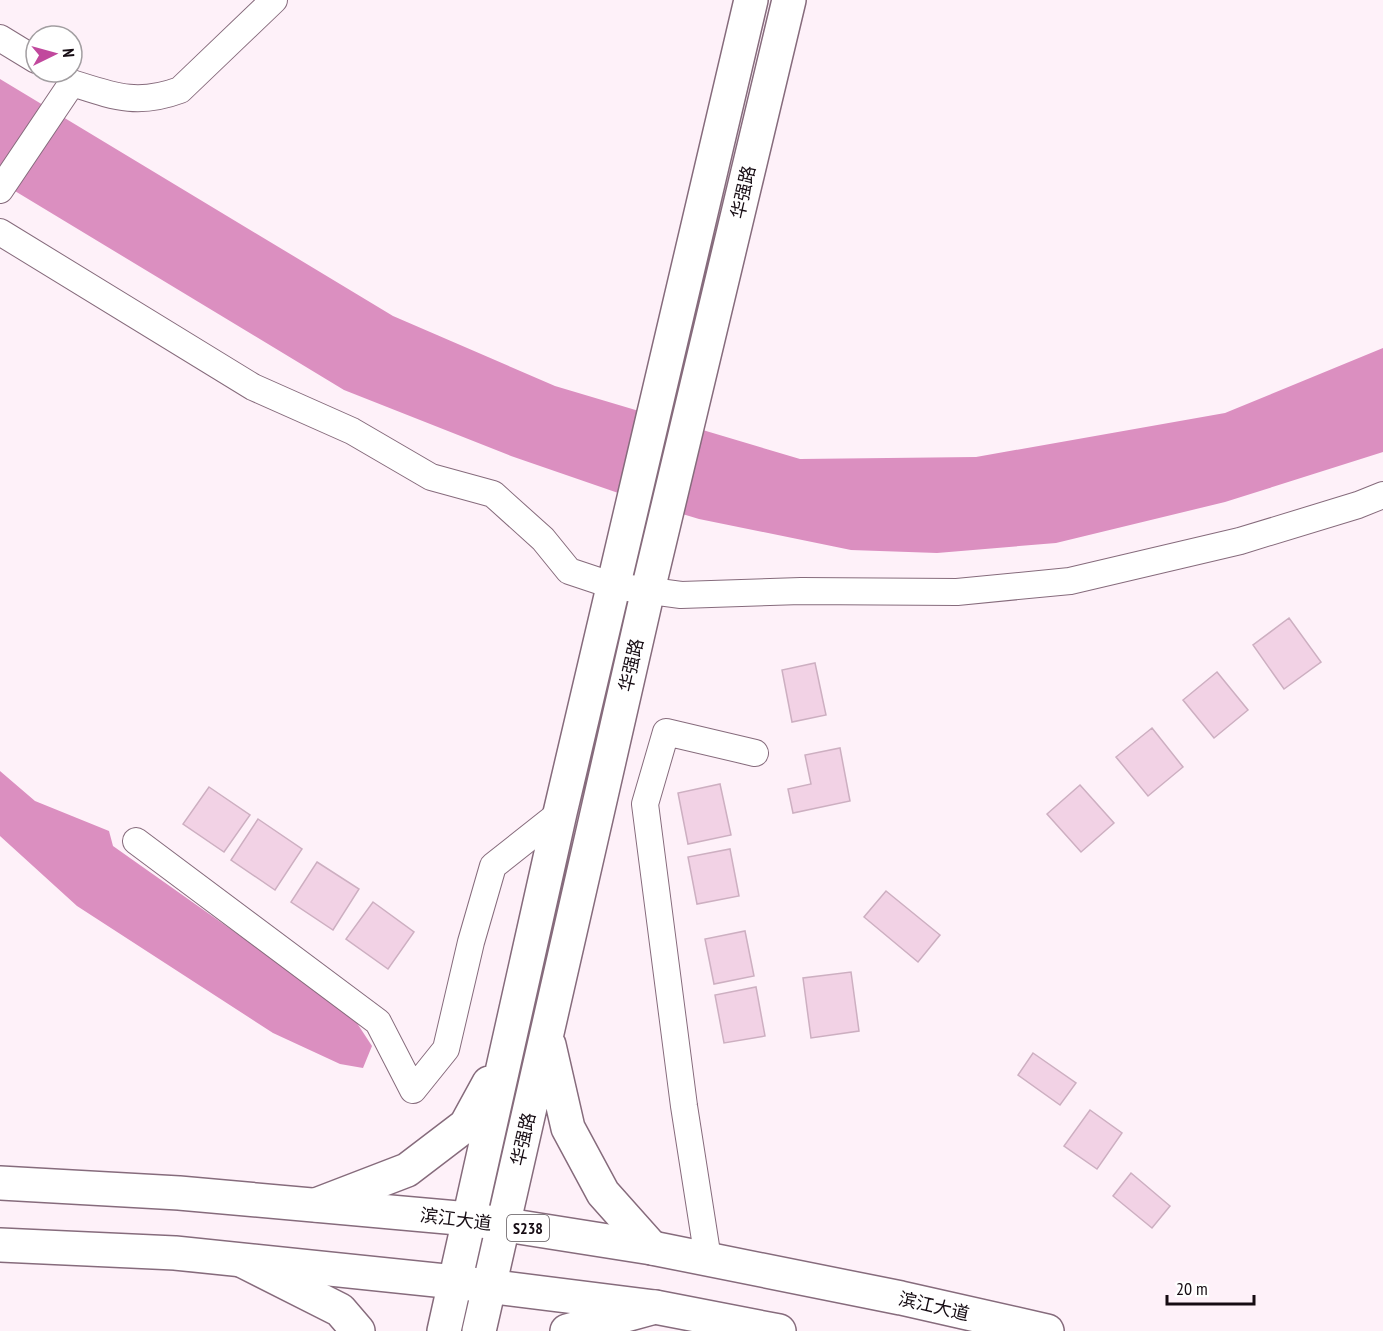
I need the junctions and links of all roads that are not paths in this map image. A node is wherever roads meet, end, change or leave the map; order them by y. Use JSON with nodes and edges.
{"nodes":[{"id":1,"x":274,"y":0,"type":"edge"},
{"id":2,"x":751,"y":0,"type":"edge"},
{"id":3,"x":789,"y":0,"type":"edge"},
{"id":4,"x":0,"y":38,"type":"edge"},
{"id":5,"x":24,"y":53,"type":"edge"},
{"id":6,"x":60,"y":84,"type":"edge"},
{"id":7,"x":82,"y":84,"type":"edge"},
{"id":8,"x":0,"y":190,"type":"edge"},
{"id":9,"x":0,"y":232,"type":"edge"},
{"id":10,"x":1383,"y":495,"type":"edge"},
{"id":11,"x":614,"y":586,"type":"junction"},
{"id":12,"x":648,"y":590,"type":"junction"},
{"id":13,"x":755,"y":753,"type":"dead end"},
{"id":14,"x":560,"y":813,"type":"junction"},
{"id":15,"x":136,"y":842,"type":"dead end"},
{"id":16,"x":547,"y":1036,"type":"junction"},
{"id":17,"x":507,"y":1053,"type":"junction"},
{"id":18,"x":0,"y":1183,"type":"edge"},
{"id":19,"x":316,"y":1205,"type":"junction"},
{"id":20,"x":469,"y":1219,"type":"junction"},
{"id":21,"x":504,"y":1224,"type":"junction"},
{"id":22,"x":0,"y":1245,"type":"edge"},
{"id":23,"x":651,"y":1248,"type":"junction"},
{"id":24,"x":242,"y":1260,"type":"junction"},
{"id":25,"x":708,"y":1260,"type":"junction"},
{"id":26,"x":455,"y":1282,"type":"junction"},
{"id":27,"x":490,"y":1286,"type":"junction"},
{"id":28,"x":655,"y":1307,"type":"junction"},
{"id":29,"x":718,"y":1325,"type":"edge"},
{"id":30,"x":358,"y":1331,"type":"edge"},
{"id":31,"x":444,"y":1331,"type":"edge"},
{"id":32,"x":479,"y":1331,"type":"edge"},
{"id":33,"x":567,"y":1331,"type":"edge"},
{"id":34,"x":780,"y":1331,"type":"edge"},
{"id":35,"x":1047,"y":1331,"type":"edge"}],
"edges":[{"from":1,"to":7,"type":"street"},
{"from":2,"to":11,"type":"main road","name":"华强路"},
{"from":3,"to":12,"type":"main road","name":"华强路"},
{"from":4,"to":5,"type":"street"},
{"from":6,"to":8,"type":"street"},
{"from":9,"to":11,"type":"street"},
{"from":10,"to":12,"type":"street"},
{"from":11,"to":12,"type":"street"},
{"from":11,"to":14,"type":"main road","name":"华强路"},
{"from":12,"to":16,"type":"main road","name":"华强路"},
{"from":13,"to":25,"type":"street"},
{"from":14,"to":15,"type":"street"},
{"from":14,"to":17,"type":"main road","name":"华强路"},
{"from":16,"to":21,"type":"main road","name":"华强路"},
{"from":16,"to":23,"type":"main road"},
{"from":17,"to":19,"type":"main road"},
{"from":17,"to":20,"type":"main road","name":"华强路"},
{"from":18,"to":19,"type":"main road","name":"滨江大道","number":"S238"},
{"from":19,"to":20,"type":"main road","name":"滨江大道","number":"S238"},
{"from":20,"to":21,"type":"main road","name":"滨江大道","number":"S238"},
{"from":20,"to":26,"type":"main road","name":"华强路"},
{"from":21,"to":23,"type":"main road","name":"滨江大道","number":"S238"},
{"from":21,"to":27,"type":"main road","name":"华强路"},
{"from":22,"to":24,"type":"main road"},
{"from":23,"to":25,"type":"main road","name":"滨江大道","number":"S238"},
{"from":24,"to":26,"type":"main road"},
{"from":24,"to":30,"type":"main road"},
{"from":25,"to":35,"type":"main road","name":"滨江大道","number":"S238"},
{"from":26,"to":27,"type":"main road"},
{"from":26,"to":31,"type":"main road","name":"华强路"},
{"from":27,"to":28,"type":"main road"},
{"from":27,"to":32,"type":"main road","name":"华强路"},
{"from":28,"to":29,"type":"main road"},
{"from":28,"to":33,"type":"main road"},
{"from":29,"to":34,"type":"main road"}]}
